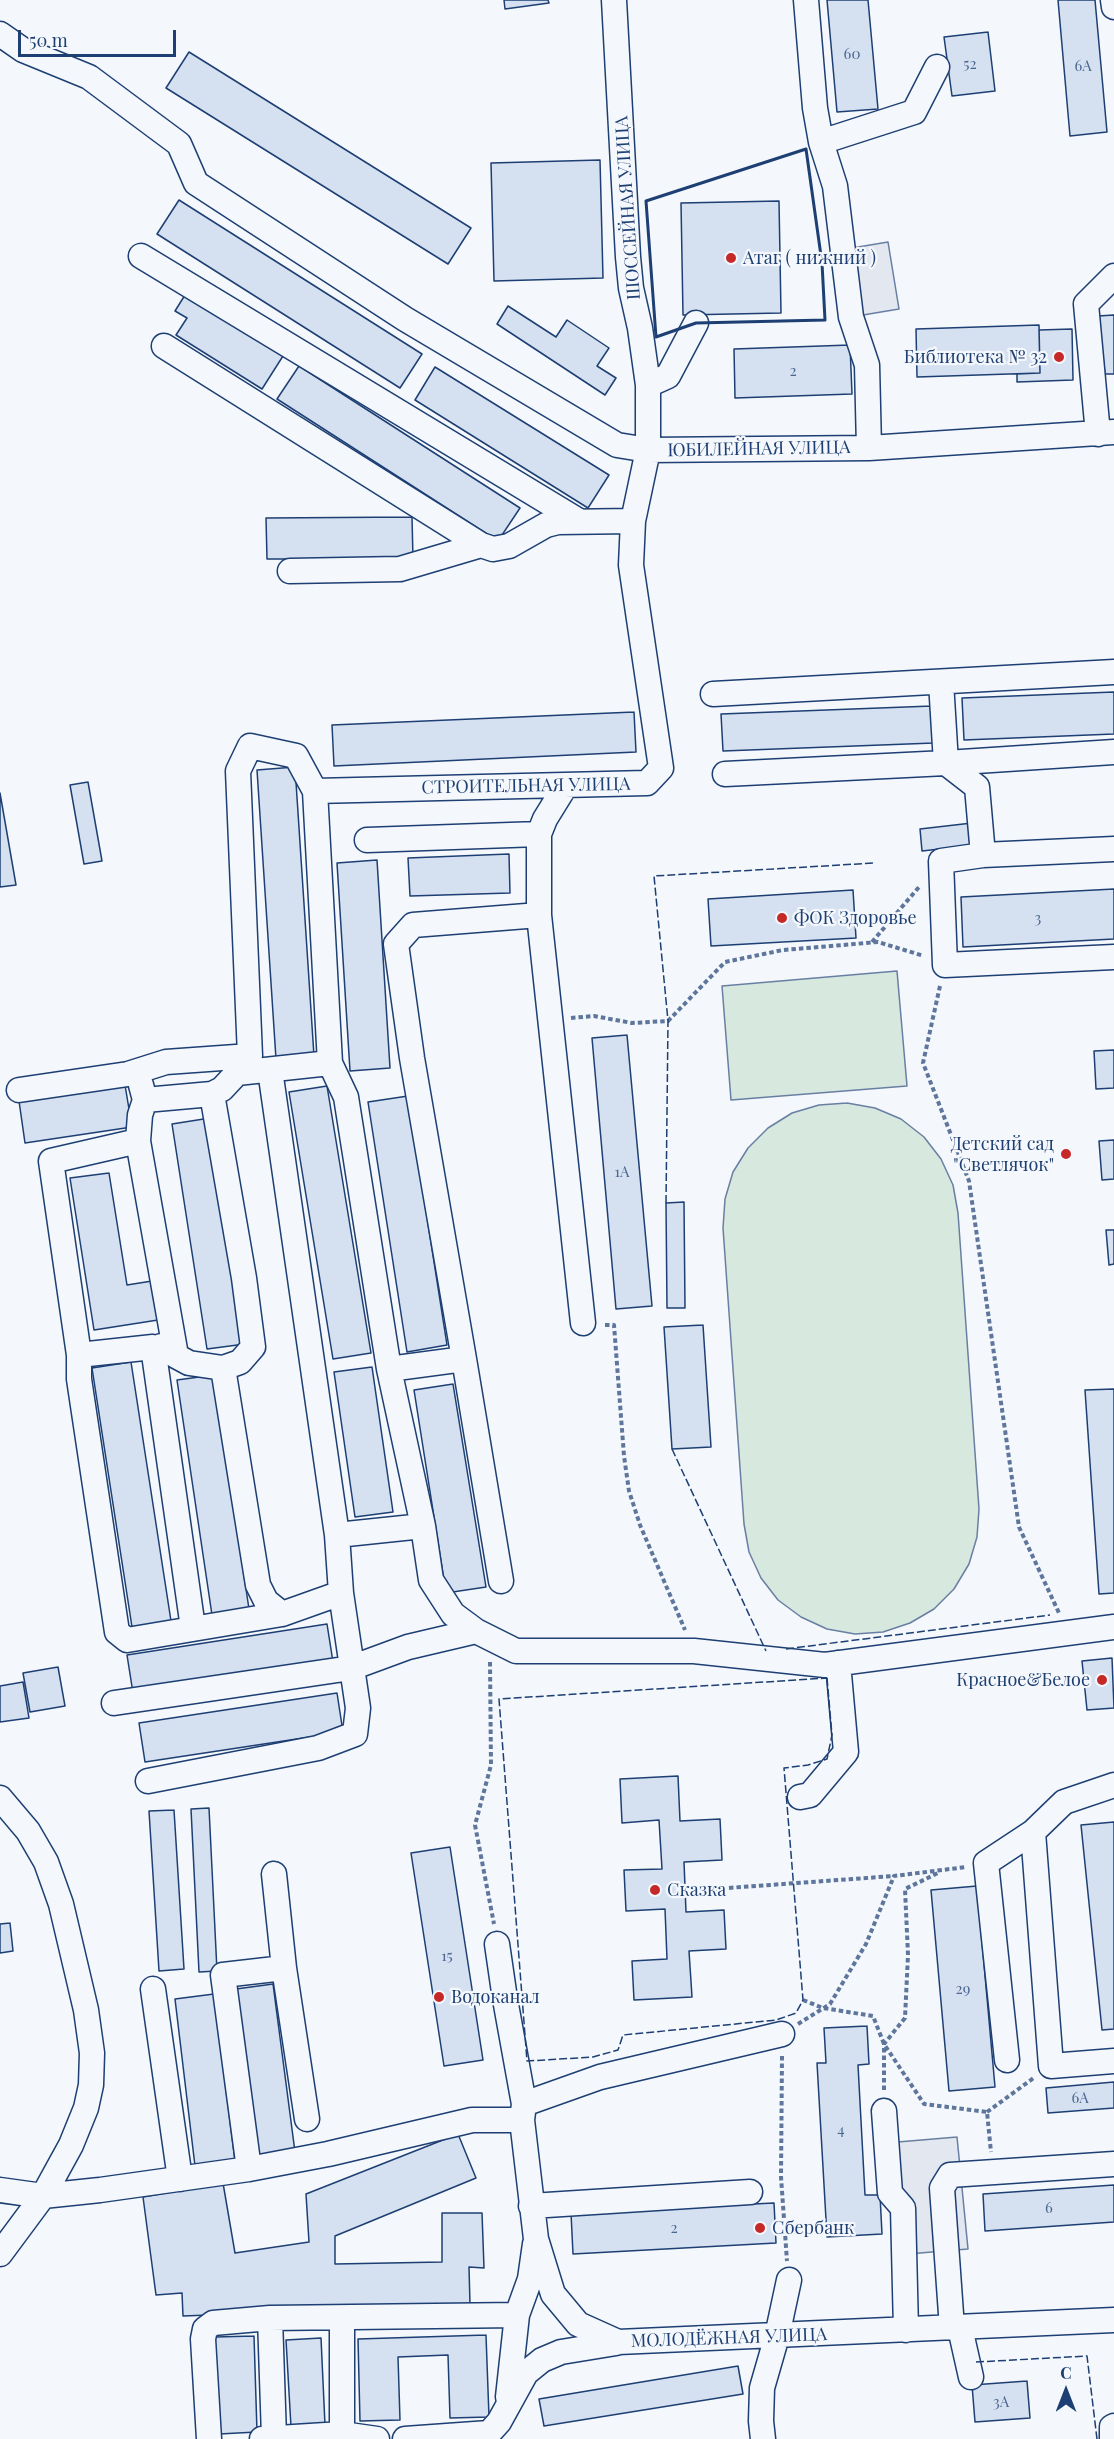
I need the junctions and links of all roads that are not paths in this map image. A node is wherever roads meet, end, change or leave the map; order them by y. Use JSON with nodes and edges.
{"nodes":[{"id":1,"x":614,"y":0,"type":"edge"},
{"id":2,"x":806,"y":0,"type":"edge"},
{"id":3,"x":1113,"y":0,"type":"edge"},
{"id":4,"x":1114,"y":6,"type":"edge"},
{"id":5,"x":0,"y":34,"type":"edge"},
{"id":6,"x":937,"y":67,"type":"dead end"},
{"id":7,"x":822,"y":142,"type":"junction"},
{"id":8,"x":141,"y":256,"type":"dead end"},
{"id":9,"x":1114,"y":276,"type":"edge"},
{"id":10,"x":1114,"y":302,"type":"edge"},
{"id":11,"x":1086,"y":304,"type":"junction"},
{"id":12,"x":696,"y":323,"type":"dead end"},
{"id":13,"x":164,"y":346,"type":"dead end"},
{"id":14,"x":648,"y":385,"type":"junction"},
{"id":15,"x":1106,"y":433,"type":"edge"},
{"id":16,"x":869,"y":448,"type":"junction"},
{"id":17,"x":648,"y":450,"type":"junction"},
{"id":18,"x":579,"y":521,"type":"junction"},
{"id":19,"x":633,"y":521,"type":"junction"},
{"id":20,"x":481,"y":545,"type":"junction"},
{"id":21,"x":290,"y":571,"type":"dead end"},
{"id":22,"x":1114,"y":672,"type":"edge"},
{"id":23,"x":941,"y":682,"type":"junction"},
{"id":24,"x":713,"y":694,"type":"dead end"},
{"id":25,"x":1114,"y":752,"type":"edge"},
{"id":26,"x":946,"y":763,"type":"junction"},
{"id":27,"x":725,"y":774,"type":"dead end"},
{"id":28,"x":566,"y":785,"type":"junction"},
{"id":29,"x":315,"y":791,"type":"junction"},
{"id":30,"x":539,"y":834,"type":"junction"},
{"id":31,"x":367,"y":840,"type":"dead end"},
{"id":32,"x":1114,"y":849,"type":"edge"},
{"id":33,"x":983,"y":855,"type":"junction"},
{"id":34,"x":539,"y":915,"type":"junction"},
{"id":35,"x":1114,"y":957,"type":"edge"},
{"id":36,"x":330,"y":1063,"type":"junction"},
{"id":37,"x":252,"y":1066,"type":"junction"},
{"id":38,"x":138,"y":1071,"type":"junction"},
{"id":39,"x":19,"y":1089,"type":"dead end"},
{"id":40,"x":212,"y":1094,"type":"junction"},
{"id":41,"x":145,"y":1100,"type":"junction"},
{"id":42,"x":138,"y":1141,"type":"junction"},
{"id":43,"x":583,"y":1323,"type":"road end"},
{"id":44,"x":163,"y":1346,"type":"junction"},
{"id":45,"x":79,"y":1355,"type":"junction"},
{"id":46,"x":464,"y":1359,"type":"junction"},
{"id":47,"x":223,"y":1368,"type":"junction"},
{"id":48,"x":389,"y":1369,"type":"junction"},
{"id":49,"x":423,"y":1526,"type":"junction"},
{"id":50,"x":337,"y":1535,"type":"junction"},
{"id":51,"x":501,"y":1581,"type":"dead end"},
{"id":52,"x":341,"y":1593,"type":"junction"},
{"id":53,"x":282,"y":1614,"type":"junction"},
{"id":54,"x":1114,"y":1626,"type":"edge"},
{"id":55,"x":193,"y":1628,"type":"junction"},
{"id":56,"x":483,"y":1636,"type":"junction"},
{"id":57,"x":838,"y":1663,"type":"junction"},
{"id":58,"x":351,"y":1668,"type":"junction"},
{"id":59,"x":114,"y":1703,"type":"dead end"},
{"id":60,"x":148,"y":1781,"type":"dead end"},
{"id":61,"x":1114,"y":1785,"type":"edge"},
{"id":62,"x":800,"y":1797,"type":"dead end"},
{"id":63,"x":0,"y":1798,"type":"edge"},
{"id":64,"x":1033,"y":1832,"type":"junction"},
{"id":65,"x":274,"y":1874,"type":"dead end"},
{"id":66,"x":497,"y":1944,"type":"road end"},
{"id":67,"x":284,"y":1968,"type":"junction"},
{"id":68,"x":153,"y":1989,"type":"dead end"},
{"id":69,"x":782,"y":2034,"type":"road end"},
{"id":70,"x":1007,"y":2060,"type":"dead end"},
{"id":71,"x":1114,"y":2061,"type":"edge"},
{"id":72,"x":523,"y":2112,"type":"junction"},
{"id":73,"x":884,"y":2112,"type":"road end"},
{"id":74,"x":308,"y":2119,"type":"dead end"},
{"id":75,"x":1114,"y":2164,"type":"edge"},
{"id":76,"x":249,"y":2169,"type":"junction"},
{"id":77,"x":180,"y":2179,"type":"junction"},
{"id":78,"x":0,"y":2190,"type":"edge"},
{"id":79,"x":750,"y":2192,"type":"dead end"},
{"id":80,"x":44,"y":2196,"type":"junction"},
{"id":81,"x":531,"y":2206,"type":"junction"},
{"id":82,"x":536,"y":2239,"type":"junction"},
{"id":83,"x":0,"y":2254,"type":"edge"},
{"id":84,"x":789,"y":2280,"type":"road end"},
{"id":85,"x":517,"y":2315,"type":"junction"},
{"id":86,"x":270,"y":2318,"type":"junction"},
{"id":87,"x":342,"y":2318,"type":"junction"},
{"id":88,"x":1114,"y":2320,"type":"edge"},
{"id":89,"x":956,"y":2328,"type":"junction"},
{"id":90,"x":906,"y":2330,"type":"junction"},
{"id":91,"x":777,"y":2336,"type":"junction"},
{"id":92,"x":618,"y":2342,"type":"junction"},
{"id":93,"x":971,"y":2377,"type":"dead end"},
{"id":94,"x":507,"y":2405,"type":"junction"},
{"id":95,"x":1114,"y":2426,"type":"edge"},
{"id":96,"x":342,"y":2434,"type":"junction"},
{"id":97,"x":268,"y":2438,"type":"edge"},
{"id":98,"x":209,"y":2439,"type":"edge"},
{"id":99,"x":377,"y":2439,"type":"edge"},
{"id":100,"x":405,"y":2439,"type":"edge"},
{"id":101,"x":763,"y":2439,"type":"edge"},
{"id":102,"x":1112,"y":2439,"type":"edge"}],
"edges":[{"from":1,"to":14,"type":"street","name":"ШОССЕЙНАЯ УЛИЦА"},
{"from":2,"to":7,"type":"street"},
{"from":3,"to":4,"type":"street"},
{"from":5,"to":17,"type":"street"},
{"from":6,"to":7,"type":"street"},
{"from":7,"to":16,"type":"street"},
{"from":8,"to":18,"type":"street"},
{"from":9,"to":11,"type":"street"},
{"from":10,"to":11,"type":"street"},
{"from":11,"to":15,"type":"street"},
{"from":12,"to":14,"type":"street"},
{"from":13,"to":20,"type":"street"},
{"from":14,"to":17,"type":"street","name":"ШОССЕЙНАЯ УЛИЦА"},
{"from":15,"to":16,"type":"street","name":"ЮБИЛЕЙНАЯ УЛИЦА"},
{"from":16,"to":17,"type":"street","name":"ЮБИЛЕЙНАЯ УЛИЦА"},
{"from":17,"to":19,"type":"street","name":"ЮБИЛЕЙНАЯ УЛИЦА"},
{"from":18,"to":19,"type":"street"},
{"from":18,"to":20,"type":"street"},
{"from":19,"to":28,"type":"street","name":"СТРОИТЕЛЬНАЯ УЛИЦА"},
{"from":20,"to":21,"type":"street"},
{"from":22,"to":23,"type":"street"},
{"from":23,"to":24,"type":"street"},
{"from":23,"to":26,"type":"street"},
{"from":25,"to":26,"type":"street"},
{"from":26,"to":27,"type":"street"},
{"from":26,"to":33,"type":"street"},
{"from":28,"to":29,"type":"street","name":"СТРОИТЕЛЬНАЯ УЛИЦА"},
{"from":28,"to":30,"type":"street"},
{"from":29,"to":36,"type":"street"},
{"from":29,"to":37,"type":"street"},
{"from":30,"to":31,"type":"street"},
{"from":30,"to":34,"type":"street"},
{"from":32,"to":33,"type":"street"},
{"from":33,"to":35,"type":"street"},
{"from":34,"to":43,"type":"street"},
{"from":34,"to":46,"type":"street"},
{"from":36,"to":37,"type":"street"},
{"from":36,"to":48,"type":"street"},
{"from":37,"to":38,"type":"street"},
{"from":37,"to":40,"type":"street"},
{"from":37,"to":50,"type":"street"},
{"from":38,"to":39,"type":"street"},
{"from":38,"to":41,"type":"street"},
{"from":40,"to":41,"type":"street"},
{"from":40,"to":47,"type":"street"},
{"from":41,"to":42,"type":"street"},
{"from":42,"to":44,"type":"street"},
{"from":42,"to":45,"type":"street"},
{"from":44,"to":45,"type":"street"},
{"from":44,"to":47,"type":"street"},
{"from":44,"to":55,"type":"street"},
{"from":45,"to":55,"type":"street"},
{"from":46,"to":48,"type":"street"},
{"from":46,"to":51,"type":"street"},
{"from":47,"to":53,"type":"street"},
{"from":48,"to":49,"type":"street"},
{"from":49,"to":50,"type":"street"},
{"from":49,"to":56,"type":"street"},
{"from":50,"to":52,"type":"street"},
{"from":52,"to":53,"type":"street"},
{"from":52,"to":58,"type":"street"},
{"from":53,"to":55,"type":"street"},
{"from":54,"to":57,"type":"street"},
{"from":56,"to":57,"type":"street"},
{"from":56,"to":58,"type":"street"},
{"from":57,"to":62,"type":"street"},
{"from":58,"to":59,"type":"street"},
{"from":58,"to":60,"type":"street"},
{"from":61,"to":64,"type":"street"},
{"from":63,"to":80,"type":"street"},
{"from":64,"to":70,"type":"street"},
{"from":64,"to":71,"type":"street"},
{"from":65,"to":67,"type":"street"},
{"from":66,"to":72,"type":"street","name":"МОЛОДЁЖНАЯ УЛИЦА"},
{"from":67,"to":74,"type":"street"},
{"from":67,"to":76,"type":"street"},
{"from":68,"to":77,"type":"street"},
{"from":69,"to":72,"type":"street"},
{"from":72,"to":76,"type":"street"},
{"from":72,"to":81,"type":"street","name":"МОЛОДЁЖНАЯ УЛИЦА"},
{"from":73,"to":90,"type":"street"},
{"from":75,"to":89,"type":"street"},
{"from":76,"to":77,"type":"street"},
{"from":77,"to":80,"type":"street"},
{"from":78,"to":80,"type":"street"},
{"from":79,"to":81,"type":"street"},
{"from":80,"to":83,"type":"street"},
{"from":81,"to":82,"type":"street","name":"МОЛОДЁЖНАЯ УЛИЦА"},
{"from":82,"to":85,"type":"street"},
{"from":82,"to":92,"type":"street","name":"МОЛОДЁЖНАЯ УЛИЦА"},
{"from":84,"to":91,"type":"street"},
{"from":85,"to":87,"type":"street"},
{"from":85,"to":94,"type":"street"},
{"from":86,"to":87,"type":"street"},
{"from":86,"to":97,"type":"street"},
{"from":86,"to":98,"type":"street"},
{"from":87,"to":96,"type":"street"},
{"from":88,"to":89,"type":"street","name":"МОЛОДЁЖНАЯ УЛИЦА"},
{"from":89,"to":90,"type":"street","name":"МОЛОДЁЖНАЯ УЛИЦА"},
{"from":89,"to":93,"type":"street"},
{"from":90,"to":91,"type":"street","name":"МОЛОДЁЖНАЯ УЛИЦА"},
{"from":91,"to":92,"type":"street","name":"МОЛОДЁЖНАЯ УЛИЦА"},
{"from":91,"to":101,"type":"street"},
{"from":92,"to":94,"type":"street"},
{"from":94,"to":100,"type":"street"},
{"from":95,"to":102,"type":"street"},
{"from":96,"to":97,"type":"street"},
{"from":96,"to":99,"type":"street"}]}
